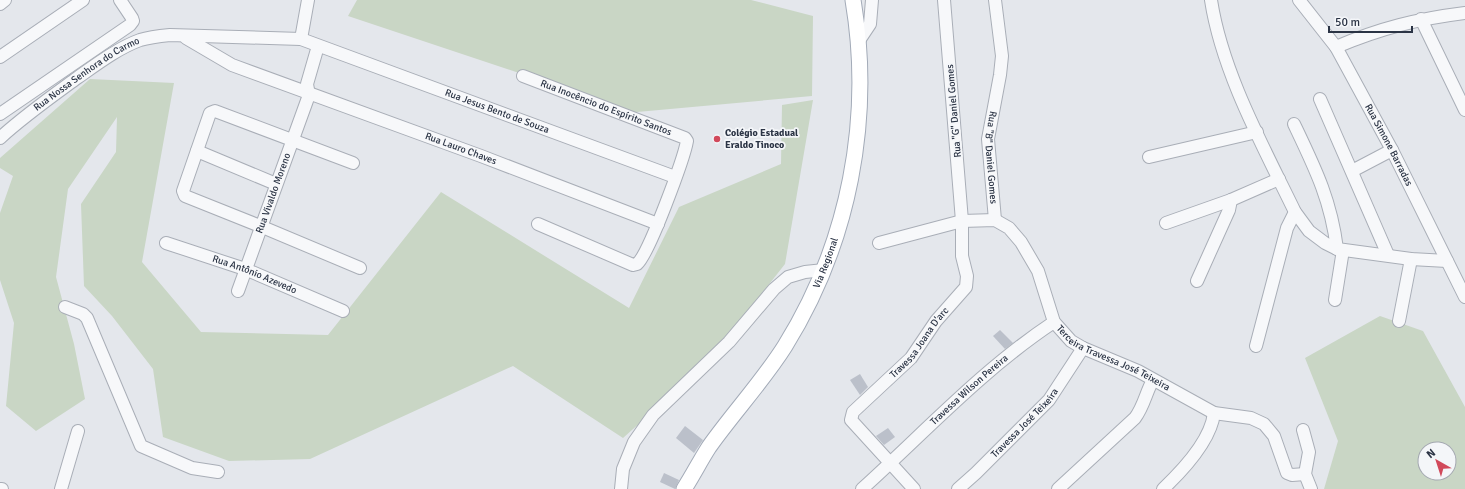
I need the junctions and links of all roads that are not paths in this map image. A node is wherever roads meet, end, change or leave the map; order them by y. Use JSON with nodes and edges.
{"nodes":[{"id":1,"x":5,"y":0,"type":"edge"},
{"id":2,"x":84,"y":0,"type":"edge"},
{"id":3,"x":120,"y":0,"type":"edge"},
{"id":4,"x":307,"y":0,"type":"edge"},
{"id":5,"x":853,"y":0,"type":"edge"},
{"id":6,"x":872,"y":0,"type":"edge"},
{"id":7,"x":944,"y":0,"type":"edge"},
{"id":8,"x":995,"y":0,"type":"edge"},
{"id":9,"x":1210,"y":0,"type":"edge"},
{"id":10,"x":1299,"y":0,"type":"edge"},
{"id":11,"x":0,"y":4,"type":"edge"},
{"id":12,"x":1465,"y":13,"type":"edge"},
{"id":13,"x":1421,"y":19,"type":"junction"},
{"id":14,"x":185,"y":37,"type":"junction"},
{"id":15,"x":301,"y":39,"type":"junction"},
{"id":16,"x":858,"y":42,"type":"junction"},
{"id":17,"x":318,"y":46,"type":"junction"},
{"id":18,"x":1336,"y":47,"type":"junction"},
{"id":19,"x":0,"y":57,"type":"edge"},
{"id":20,"x":523,"y":76,"type":"dead end"},
{"id":21,"x":310,"y":95,"type":"junction"},
{"id":22,"x":1320,"y":99,"type":"dead end"},
{"id":23,"x":1465,"y":110,"type":"edge"},
{"id":24,"x":0,"y":114,"type":"edge"},
{"id":25,"x":1294,"y":124,"type":"dead end"},
{"id":26,"x":1257,"y":132,"type":"junction"},
{"id":27,"x":0,"y":138,"type":"edge"},
{"id":28,"x":293,"y":141,"type":"junction"},
{"id":29,"x":1392,"y":150,"type":"junction"},
{"id":30,"x":197,"y":151,"type":"junction"},
{"id":31,"x":1149,"y":157,"type":"dead end"},
{"id":32,"x":353,"y":163,"type":"dead end"},
{"id":33,"x":1352,"y":171,"type":"junction"},
{"id":34,"x":675,"y":177,"type":"junction"},
{"id":35,"x":1279,"y":179,"type":"junction"},
{"id":36,"x":276,"y":184,"type":"junction"},
{"id":37,"x":1231,"y":200,"type":"junction"},
{"id":38,"x":1295,"y":212,"type":"junction"},
{"id":39,"x":995,"y":220,"type":"junction"},
{"id":40,"x":962,"y":221,"type":"junction"},
{"id":41,"x":1166,"y":223,"type":"dead end"},
{"id":42,"x":538,"y":224,"type":"dead end"},
{"id":43,"x":658,"y":224,"type":"junction"},
{"id":44,"x":260,"y":226,"type":"junction"},
{"id":45,"x":166,"y":243,"type":"dead end"},
{"id":46,"x":879,"y":243,"type":"dead end"},
{"id":47,"x":1340,"y":249,"type":"junction"},
{"id":48,"x":1388,"y":255,"type":"junction"},
{"id":49,"x":962,"y":256,"type":"joint"},
{"id":50,"x":1411,"y":259,"type":"junction"},
{"id":51,"x":1447,"y":262,"type":"junction"},
{"id":52,"x":360,"y":268,"type":"dead end"},
{"id":53,"x":245,"y":269,"type":"junction"},
{"id":54,"x":824,"y":270,"type":"junction"},
{"id":55,"x":1197,"y":281,"type":"dead end"},
{"id":56,"x":238,"y":292,"type":"dead end"},
{"id":57,"x":1465,"y":297,"type":"edge"},
{"id":58,"x":1335,"y":300,"type":"dead end"},
{"id":59,"x":65,"y":307,"type":"dead end"},
{"id":60,"x":343,"y":311,"type":"dead end"},
{"id":61,"x":1399,"y":321,"type":"dead end"},
{"id":62,"x":1054,"y":322,"type":"junction"},
{"id":63,"x":1256,"y":346,"type":"dead end"},
{"id":64,"x":1083,"y":348,"type":"junction"},
{"id":65,"x":1153,"y":380,"type":"junction"},
{"id":66,"x":1214,"y":414,"type":"junction"},
{"id":67,"x":1303,"y":430,"type":"dead end"},
{"id":68,"x":78,"y":431,"type":"dead end"},
{"id":69,"x":890,"y":464,"type":"junction"},
{"id":70,"x":218,"y":472,"type":"dead end"},
{"id":71,"x":1305,"y":474,"type":"junction"},
{"id":72,"x":61,"y":489,"type":"edge"},
{"id":73,"x":621,"y":489,"type":"edge"},
{"id":74,"x":684,"y":489,"type":"edge"},
{"id":75,"x":862,"y":489,"type":"edge"},
{"id":76,"x":914,"y":489,"type":"edge"},
{"id":77,"x":958,"y":489,"type":"edge"},
{"id":78,"x":1058,"y":489,"type":"edge"},
{"id":79,"x":1163,"y":489,"type":"edge"},
{"id":80,"x":1311,"y":489,"type":"edge"}],
"edges":[{"from":1,"to":11,"type":"street"},
{"from":2,"to":19,"type":"street"},
{"from":3,"to":24,"type":"street"},
{"from":4,"to":15,"type":"street"},
{"from":5,"to":16,"type":"main road","name":"Via Regional"},
{"from":6,"to":16,"type":"street"},
{"from":7,"to":40,"type":"street","name":"Rua \"G\" Daniel Gomes"},
{"from":8,"to":39,"type":"street","name":"Rua \"B\" Daniel Gomes"},
{"from":9,"to":26,"type":"street"},
{"from":10,"to":18,"type":"street","name":"Rua Simone Barradas"},
{"from":12,"to":13,"type":"street"},
{"from":13,"to":18,"type":"street"},
{"from":13,"to":23,"type":"street"},
{"from":14,"to":15,"type":"street","name":"Rua Nossa Senhora do Carmo"},
{"from":14,"to":21,"type":"street","name":"Rua Nossa Senhora do Carmo"},
{"from":14,"to":27,"type":"street","name":"Rua Nossa Senhora do Carmo"},
{"from":15,"to":17,"type":"street","name":"Rua Nossa Senhora do Carmo"},
{"from":16,"to":54,"type":"main road","name":"Via Regional"},
{"from":17,"to":21,"type":"street"},
{"from":17,"to":34,"type":"street","name":"Rua Jesus Bento de Souza"},
{"from":18,"to":29,"type":"street","name":"Rua Simone Barradas"},
{"from":20,"to":34,"type":"street","name":"Rua Inocêncio do Espírito Santos"},
{"from":21,"to":28,"type":"street","name":"Rua Vivaldo Moreno"},
{"from":21,"to":43,"type":"street","name":"Rua Lauro Chaves"},
{"from":22,"to":33,"type":"street"},
{"from":25,"to":47,"type":"street"},
{"from":26,"to":31,"type":"street"},
{"from":26,"to":35,"type":"street"},
{"from":28,"to":30,"type":"street"},
{"from":28,"to":32,"type":"street"},
{"from":28,"to":36,"type":"street","name":"Rua Vivaldo Moreno"},
{"from":29,"to":33,"type":"street"},
{"from":29,"to":51,"type":"street","name":"Rua Simone Barradas"},
{"from":30,"to":36,"type":"street"},
{"from":30,"to":44,"type":"street"},
{"from":33,"to":48,"type":"street"},
{"from":34,"to":43,"type":"street"},
{"from":35,"to":37,"type":"street"},
{"from":35,"to":38,"type":"street"},
{"from":36,"to":44,"type":"street","name":"Rua Vivaldo Moreno"},
{"from":37,"to":41,"type":"street"},
{"from":37,"to":55,"type":"street"},
{"from":38,"to":47,"type":"street"},
{"from":38,"to":63,"type":"street"},
{"from":39,"to":40,"type":"street"},
{"from":39,"to":62,"type":"street","name":"Terceira Travessa José Teixeira"},
{"from":40,"to":46,"type":"street"},
{"from":40,"to":49,"type":"street","name":"Rua \"G\" Daniel Gomes"},
{"from":42,"to":43,"type":"street"},
{"from":44,"to":52,"type":"street"},
{"from":44,"to":53,"type":"street","name":"Rua Vivaldo Moreno"},
{"from":45,"to":53,"type":"street","name":"Rua Antônio Azevedo"},
{"from":47,"to":48,"type":"street"},
{"from":47,"to":58,"type":"street"},
{"from":48,"to":50,"type":"street"},
{"from":49,"to":69,"type":"street","name":"Travessa Joana D'arc"},
{"from":50,"to":51,"type":"street"},
{"from":50,"to":61,"type":"street"},
{"from":51,"to":57,"type":"street","name":"Rua Simone Barradas"},
{"from":53,"to":56,"type":"street","name":"Rua Vivaldo Moreno"},
{"from":53,"to":60,"type":"street","name":"Rua Antônio Azevedo"},
{"from":54,"to":73,"type":"street"},
{"from":54,"to":74,"type":"main road","name":"Via Regional"},
{"from":59,"to":70,"type":"street"},
{"from":62,"to":64,"type":"street","name":"Terceira Travessa José Teixeira"},
{"from":62,"to":69,"type":"street","name":"Travessa Wilson Pereira"},
{"from":64,"to":65,"type":"street","name":"Terceira Travessa José Teixeira"},
{"from":64,"to":77,"type":"street","name":"Travessa José Teixeira"},
{"from":65,"to":66,"type":"street","name":"Terceira Travessa José Teixeira"},
{"from":65,"to":78,"type":"street"},
{"from":66,"to":71,"type":"street","name":"Terceira Travessa José Teixeira"},
{"from":66,"to":79,"type":"street"},
{"from":67,"to":71,"type":"street"},
{"from":68,"to":72,"type":"street"},
{"from":69,"to":75,"type":"street","name":"Travessa Wilson Pereira"},
{"from":69,"to":76,"type":"street"},
{"from":71,"to":80,"type":"street"}]}
